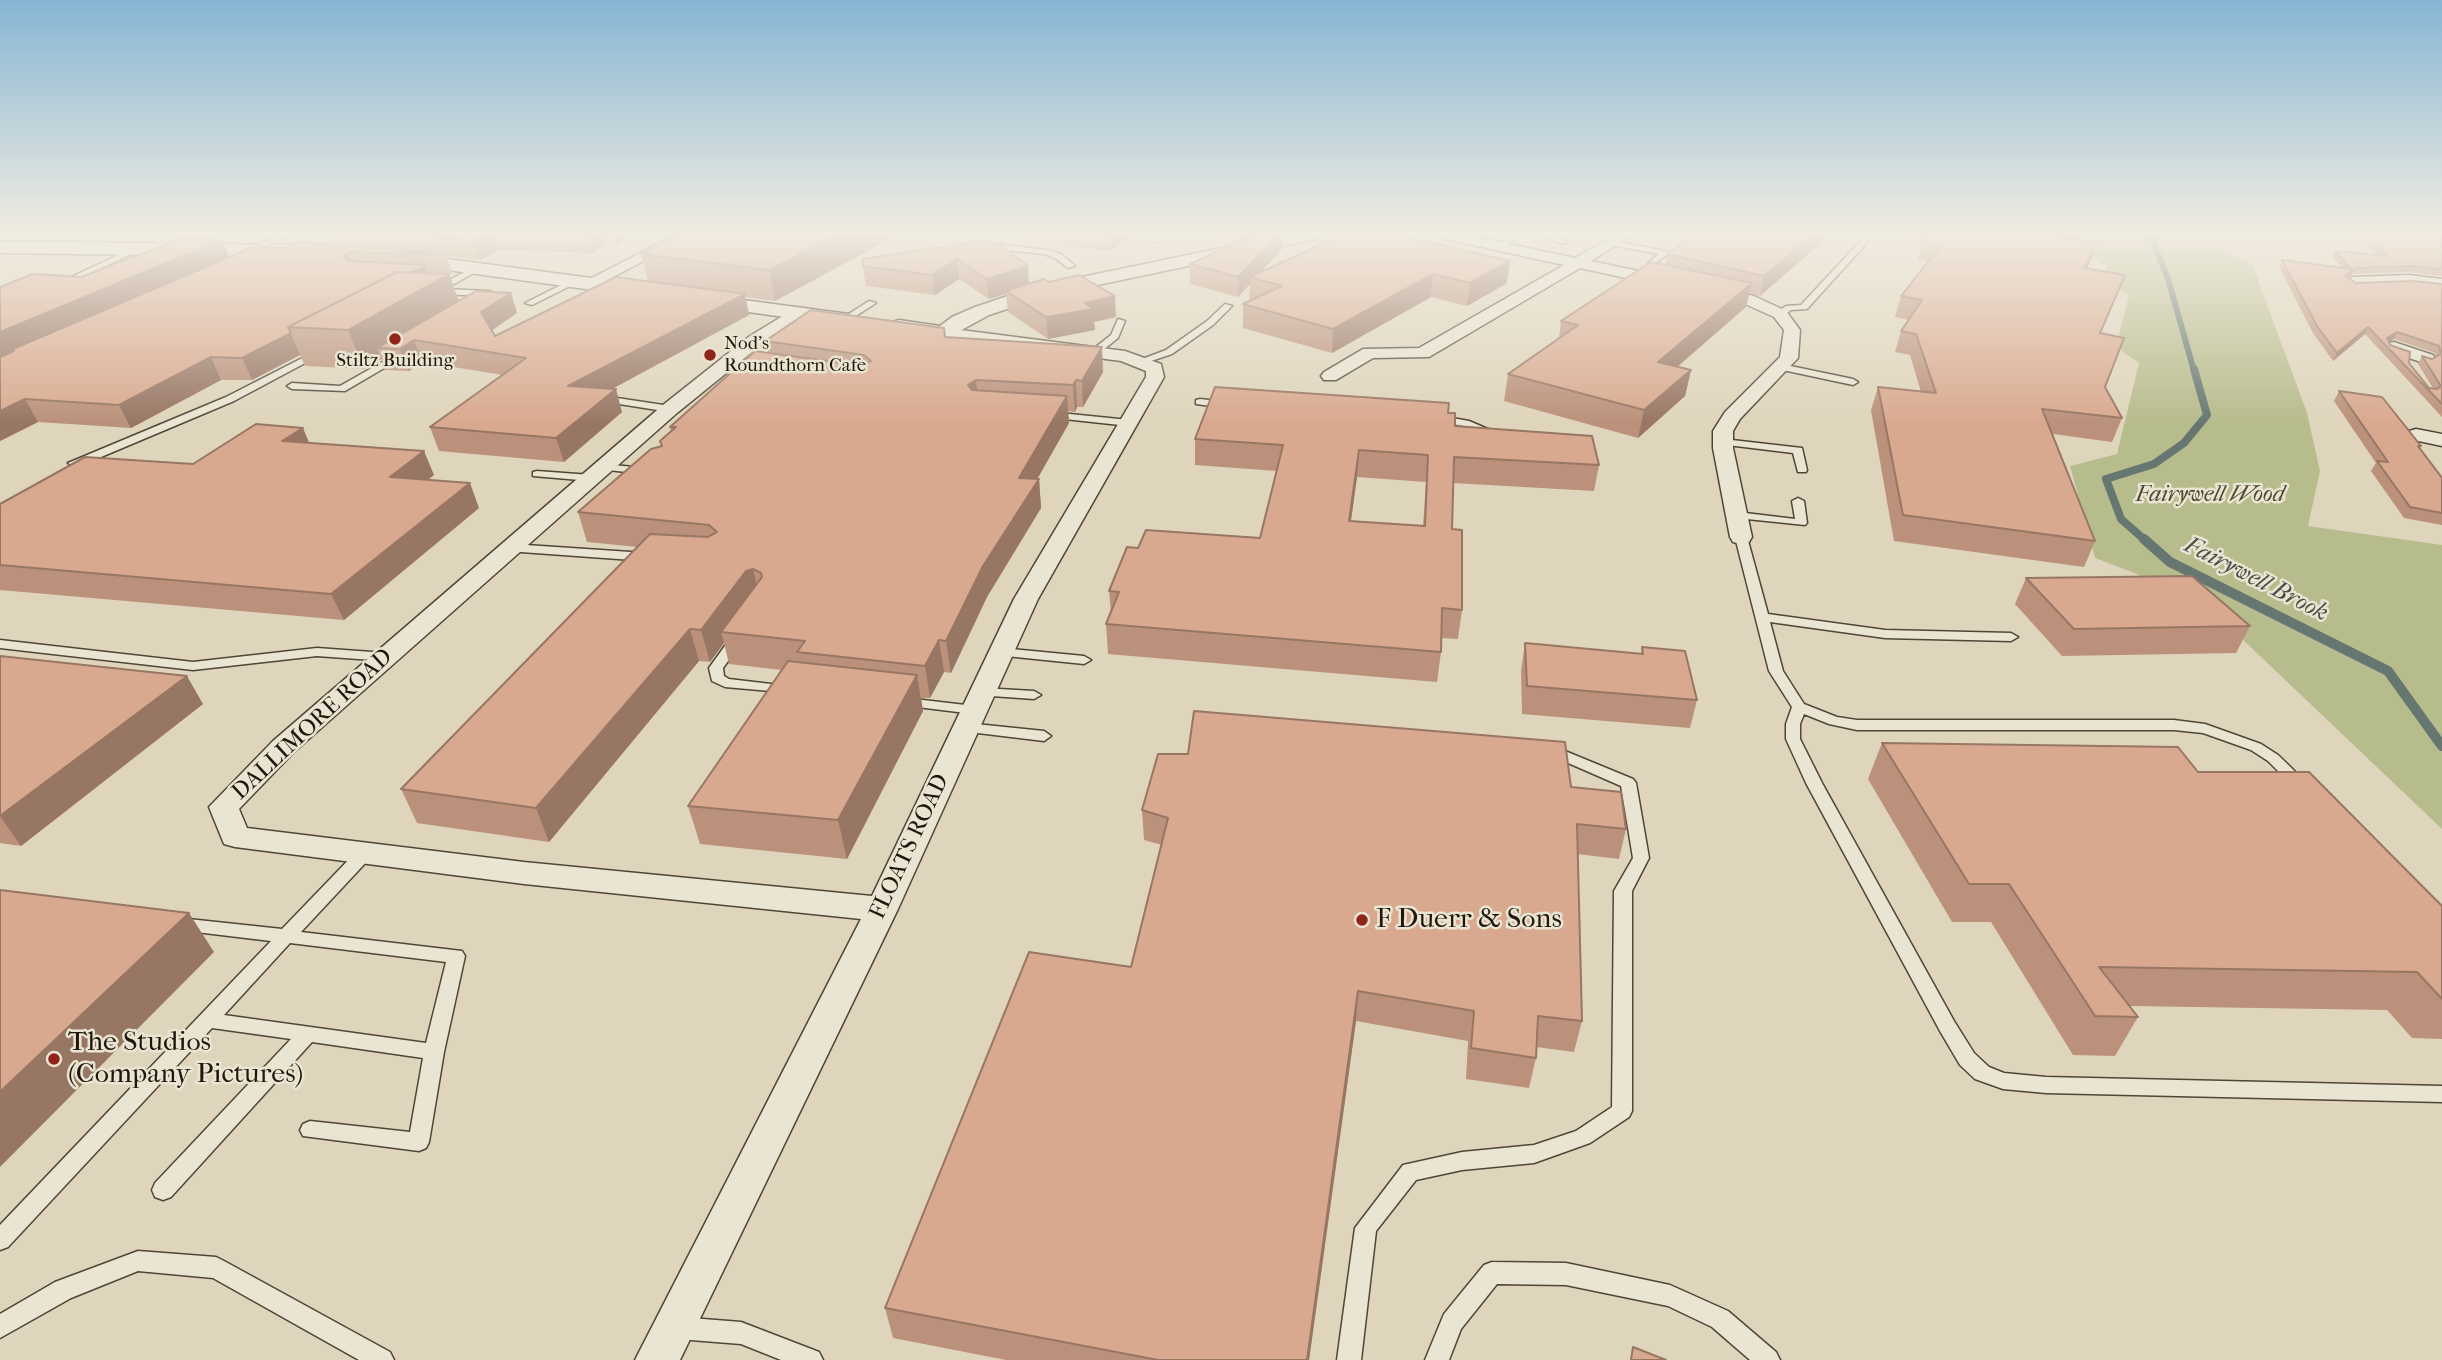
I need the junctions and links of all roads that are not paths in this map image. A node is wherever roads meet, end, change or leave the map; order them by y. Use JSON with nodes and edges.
{"nodes":[{"id":1,"x":496,"y":297,"type":"edge"},
{"id":2,"x":543,"y":297,"type":"edge"},
{"id":3,"x":1022,"y":297,"type":"edge"},
{"id":4,"x":1520,"y":297,"type":"edge"},
{"id":5,"x":1741,"y":297,"type":"edge"},
{"id":6,"x":1813,"y":297,"type":"edge"},
{"id":7,"x":691,"y":299,"type":"edge"},
{"id":8,"x":488,"y":302,"type":"edge"},
{"id":9,"x":529,"y":303,"type":"dead end"},
{"id":10,"x":1228,"y":306,"type":"dead end"},
{"id":11,"x":796,"y":313,"type":"junction"},
{"id":12,"x":1780,"y":314,"type":"junction"},
{"id":13,"x":1121,"y":321,"type":"dead end"},
{"id":14,"x":945,"y":333,"type":"junction"},
{"id":15,"x":2394,"y":347,"type":"edge"},
{"id":16,"x":330,"y":348,"type":"edge"},
{"id":17,"x":409,"y":350,"type":"edge"},
{"id":18,"x":1095,"y":352,"type":"junction"},
{"id":19,"x":1134,"y":358,"type":"junction"},
{"id":20,"x":2426,"y":360,"type":"edge"},
{"id":21,"x":1781,"y":367,"type":"junction"},
{"id":22,"x":1330,"y":376,"type":"dead end"},
{"id":23,"x":1853,"y":382,"type":"dead end"},
{"id":24,"x":292,"y":386,"type":"dead end"},
{"id":25,"x":604,"y":398,"type":"edge"},
{"id":26,"x":1200,"y":402,"type":"dead end"},
{"id":27,"x":1242,"y":406,"type":"edge"},
{"id":28,"x":670,"y":409,"type":"junction"},
{"id":29,"x":1040,"y":414,"type":"edge"},
{"id":30,"x":1424,"y":417,"type":"edge"},
{"id":31,"x":1129,"y":423,"type":"junction"},
{"id":32,"x":2416,"y":435,"type":"edge"},
{"id":33,"x":2442,"y":440,"type":"edge"},
{"id":34,"x":1511,"y":441,"type":"edge"},
{"id":35,"x":1723,"y":442,"type":"junction"},
{"id":36,"x":73,"y":463,"type":"edge"},
{"id":37,"x":1802,"y":470,"type":"dead end"},
{"id":38,"x":655,"y":472,"type":"edge"},
{"id":39,"x":597,"y":473,"type":"junction"},
{"id":40,"x":537,"y":474,"type":"dead end"},
{"id":41,"x":1798,"y":501,"type":"dead end"},
{"id":42,"x":1737,"y":515,"type":"junction"},
{"id":43,"x":1741,"y":537,"type":"joint"},
{"id":44,"x":511,"y":548,"type":"junction"},
{"id":45,"x":664,"y":558,"type":"edge"},
{"id":46,"x":1762,"y":617,"type":"junction"},
{"id":47,"x":746,"y":626,"type":"edge"},
{"id":48,"x":2011,"y":637,"type":"dead end"},
{"id":49,"x":0,"y":644,"type":"edge"},
{"id":50,"x":1001,"y":652,"type":"junction"},
{"id":51,"x":386,"y":657,"type":"junction"},
{"id":52,"x":1084,"y":660,"type":"dead end"},
{"id":53,"x":807,"y":692,"type":"edge"},
{"id":54,"x":1034,"y":695,"type":"dead end"},
{"id":55,"x":884,"y":700,"type":"edge"},
{"id":56,"x":1799,"y":707,"type":"junction"},
{"id":57,"x":974,"y":710,"type":"junction"},
{"id":58,"x":1044,"y":736,"type":"dead end"},
{"id":59,"x":1541,"y":746,"type":"edge"},
{"id":60,"x":2313,"y":796,"type":"edge"},
{"id":61,"x":365,"y":853,"type":"junction"},
{"id":62,"x":882,"y":909,"type":"junction"},
{"id":63,"x":165,"y":922,"type":"edge"},
{"id":64,"x":289,"y":934,"type":"junction"},
{"id":65,"x":208,"y":1020,"type":"junction"},
{"id":66,"x":307,"y":1035,"type":"junction"},
{"id":67,"x":434,"y":1052,"type":"junction"},
{"id":68,"x":2442,"y":1094,"type":"edge"},
{"id":69,"x":310,"y":1130,"type":"dead end"},
{"id":70,"x":163,"y":1190,"type":"dead end"},
{"id":71,"x":0,"y":1240,"type":"edge"},
{"id":72,"x":0,"y":1327,"type":"edge"},
{"id":73,"x":665,"y":1344,"type":"edge"},
{"id":74,"x":805,"y":1357,"type":"edge"},
{"id":75,"x":382,"y":1360,"type":"edge"},
{"id":76,"x":1349,"y":1360,"type":"edge"},
{"id":77,"x":1437,"y":1360,"type":"edge"},
{"id":78,"x":1769,"y":1360,"type":"edge"}],
"edges":[{"from":1,"to":8,"type":"lane"},
{"from":2,"to":9,"type":"lane"},
{"from":3,"to":14,"type":"street"},
{"from":4,"to":22,"type":"street"},
{"from":5,"to":12,"type":"street"},
{"from":6,"to":12,"type":"lane"},
{"from":7,"to":11,"type":"street"},
{"from":10,"to":19,"type":"lane"},
{"from":11,"to":14,"type":"street"},
{"from":11,"to":28,"type":"street","name":"DALLIMORE ROAD"},
{"from":12,"to":21,"type":"street"},
{"from":13,"to":18,"type":"lane"},
{"from":14,"to":18,"type":"street"},
{"from":15,"to":20,"type":"street"},
{"from":16,"to":36,"type":"lane"},
{"from":17,"to":24,"type":"lane"},
{"from":18,"to":19,"type":"street"},
{"from":19,"to":31,"type":"street","name":"FLOATS ROAD"},
{"from":21,"to":23,"type":"lane"},
{"from":21,"to":35,"type":"street"},
{"from":25,"to":28,"type":"lane"},
{"from":26,"to":27,"type":"lane"},
{"from":28,"to":39,"type":"street","name":"DALLIMORE ROAD"},
{"from":29,"to":31,"type":"lane"},
{"from":30,"to":34,"type":"lane"},
{"from":31,"to":50,"type":"street","name":"FLOATS ROAD"},
{"from":32,"to":33,"type":"street"},
{"from":35,"to":37,"type":"lane"},
{"from":35,"to":42,"type":"street"},
{"from":38,"to":39,"type":"lane"},
{"from":39,"to":40,"type":"lane"},
{"from":39,"to":44,"type":"street","name":"DALLIMORE ROAD"},
{"from":41,"to":42,"type":"lane"},
{"from":42,"to":43,"type":"street"},
{"from":43,"to":46,"type":"lane"},
{"from":44,"to":45,"type":"lane"},
{"from":44,"to":51,"type":"street","name":"DALLIMORE ROAD"},
{"from":46,"to":48,"type":"lane"},
{"from":46,"to":56,"type":"lane"},
{"from":47,"to":53,"type":"lane"},
{"from":49,"to":51,"type":"lane"},
{"from":50,"to":52,"type":"lane"},
{"from":50,"to":57,"type":"street","name":"FLOATS ROAD"},
{"from":51,"to":61,"type":"street","name":"DALLIMORE ROAD"},
{"from":54,"to":57,"type":"lane"},
{"from":55,"to":57,"type":"lane"},
{"from":56,"to":60,"type":"lane"},
{"from":56,"to":68,"type":"lane"},
{"from":57,"to":58,"type":"lane"},
{"from":57,"to":62,"type":"street","name":"FLOATS ROAD"},
{"from":59,"to":76,"type":"lane"},
{"from":61,"to":62,"type":"street","name":"DALLIMORE ROAD"},
{"from":61,"to":64,"type":"lane"},
{"from":62,"to":73,"type":"street","name":"FLOATS ROAD"},
{"from":63,"to":64,"type":"lane"},
{"from":64,"to":65,"type":"lane"},
{"from":64,"to":67,"type":"lane"},
{"from":65,"to":66,"type":"lane"},
{"from":65,"to":71,"type":"lane"},
{"from":66,"to":67,"type":"lane"},
{"from":66,"to":70,"type":"lane"},
{"from":67,"to":69,"type":"lane"},
{"from":72,"to":75,"type":"lane"},
{"from":73,"to":74,"type":"lane"},
{"from":77,"to":78,"type":"lane"}]}
